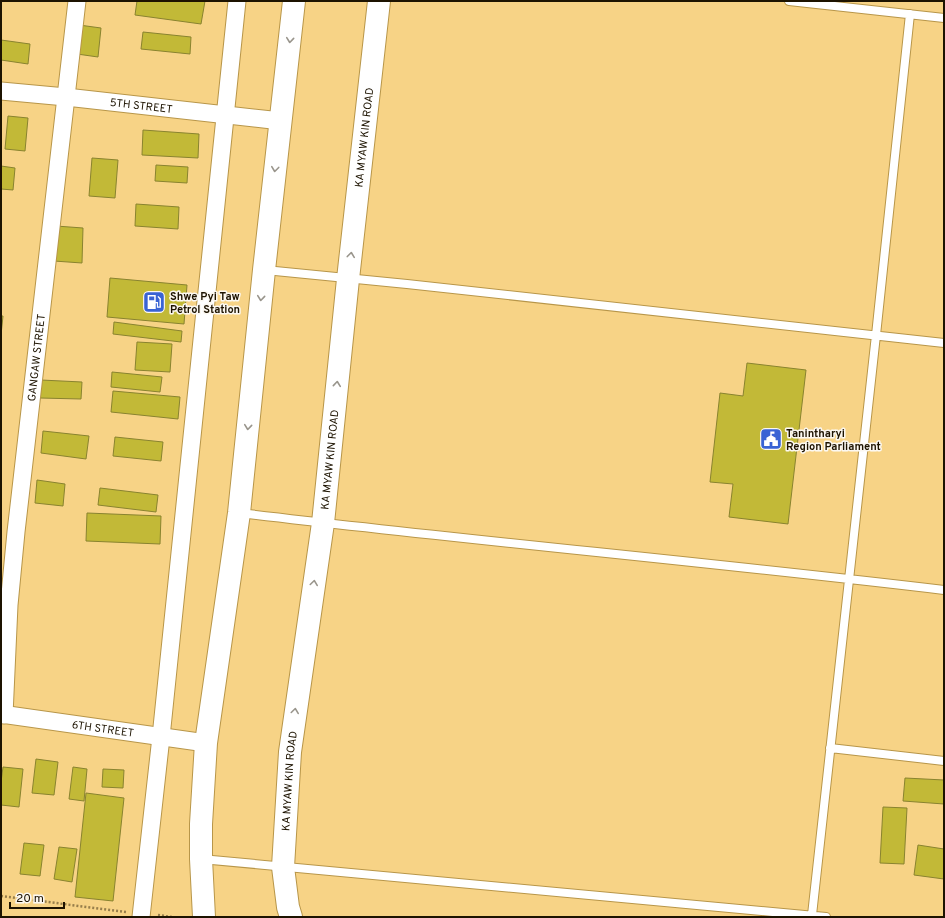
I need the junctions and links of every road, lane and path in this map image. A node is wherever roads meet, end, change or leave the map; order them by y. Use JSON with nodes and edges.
{"nodes":[{"id":1,"x":77,"y":1,"type":"edge"},
{"id":2,"x":237,"y":1,"type":"edge"},
{"id":3,"x":294,"y":1,"type":"edge"},
{"id":4,"x":379,"y":1,"type":"edge"},
{"id":5,"x":789,"y":1,"type":"edge"},
{"id":6,"x":910,"y":14,"type":"junction"},
{"id":7,"x":944,"y":18,"type":"edge"},
{"id":8,"x":1,"y":90,"type":"edge"},
{"id":9,"x":66,"y":97,"type":"junction"},
{"id":10,"x":225,"y":115,"type":"junction"},
{"id":11,"x":281,"y":121,"type":"junction"},
{"id":12,"x":264,"y":270,"type":"junction"},
{"id":13,"x":348,"y":279,"type":"junction"},
{"id":14,"x":876,"y":335,"type":"junction"},
{"id":15,"x":944,"y":343,"type":"edge"},
{"id":16,"x":239,"y":513,"type":"junction"},
{"id":17,"x":323,"y":523,"type":"junction"},
{"id":18,"x":9,"y":532,"type":"edge"},
{"id":19,"x":849,"y":578,"type":"junction"},
{"id":20,"x":944,"y":590,"type":"edge"},
{"id":21,"x":2,"y":715,"type":"edge"},
{"id":22,"x":162,"y":737,"type":"junction"},
{"id":23,"x":206,"y":743,"type":"junction"},
{"id":24,"x":830,"y":748,"type":"junction"},
{"id":25,"x":944,"y":761,"type":"edge"},
{"id":26,"x":200,"y":859,"type":"junction"},
{"id":27,"x":284,"y":867,"type":"junction"},
{"id":28,"x":1,"y":896,"type":"edge"},
{"id":29,"x":141,"y":915,"type":"edge"},
{"id":30,"x":812,"y":915,"type":"junction"},
{"id":31,"x":172,"y":917,"type":"edge"},
{"id":32,"x":204,"y":917,"type":"edge"},
{"id":33,"x":291,"y":917,"type":"edge"},
{"id":34,"x":826,"y":917,"type":"edge"}],
"edges":[{"from":1,"to":9,"type":"street","name":"GANGAW STREET"},
{"from":2,"to":10,"type":"street"},
{"from":3,"to":11,"type":"main road","one_way":true},
{"from":13,"to":4,"type":"main road","name":"KA MYAW KIN ROAD","one_way":true},
{"from":5,"to":6,"type":"lane"},
{"from":6,"to":7,"type":"lane"},
{"from":6,"to":14,"type":"lane"},
{"from":8,"to":9,"type":"street","name":"5TH STREET"},
{"from":9,"to":10,"type":"street","name":"5TH STREET"},
{"from":9,"to":18,"type":"street","name":"GANGAW STREET"},
{"from":10,"to":11,"type":"street","name":"5TH STREET"},
{"from":10,"to":22,"type":"street"},
{"from":11,"to":12,"type":"main road","one_way":true},
{"from":12,"to":13,"type":"lane"},
{"from":12,"to":16,"type":"main road","one_way":true},
{"from":13,"to":14,"type":"lane"},
{"from":17,"to":13,"type":"main road","name":"KA MYAW KIN ROAD","one_way":true},
{"from":14,"to":15,"type":"lane"},
{"from":14,"to":19,"type":"lane"},
{"from":16,"to":17,"type":"lane"},
{"from":16,"to":23,"type":"main road"},
{"from":17,"to":19,"type":"lane"},
{"from":27,"to":17,"type":"main road","name":"KA MYAW KIN ROAD","one_way":true},
{"from":18,"to":21,"type":"street","name":"GANGAW STREET"},
{"from":19,"to":20,"type":"lane"},
{"from":19,"to":24,"type":"lane"},
{"from":21,"to":22,"type":"street","name":"6TH STREET"},
{"from":22,"to":23,"type":"street","name":"6TH STREET"},
{"from":22,"to":29,"type":"street"},
{"from":23,"to":26,"type":"main road"},
{"from":24,"to":25,"type":"lane"},
{"from":24,"to":30,"type":"lane"},
{"from":26,"to":27,"type":"lane"},
{"from":26,"to":32,"type":"main road"},
{"from":27,"to":30,"type":"lane"},
{"from":27,"to":33,"type":"main road","name":"KA MYAW KIN ROAD"},
{"from":28,"to":29,"type":"path"},
{"from":29,"to":31,"type":"path"},
{"from":30,"to":34,"type":"lane"}]}
